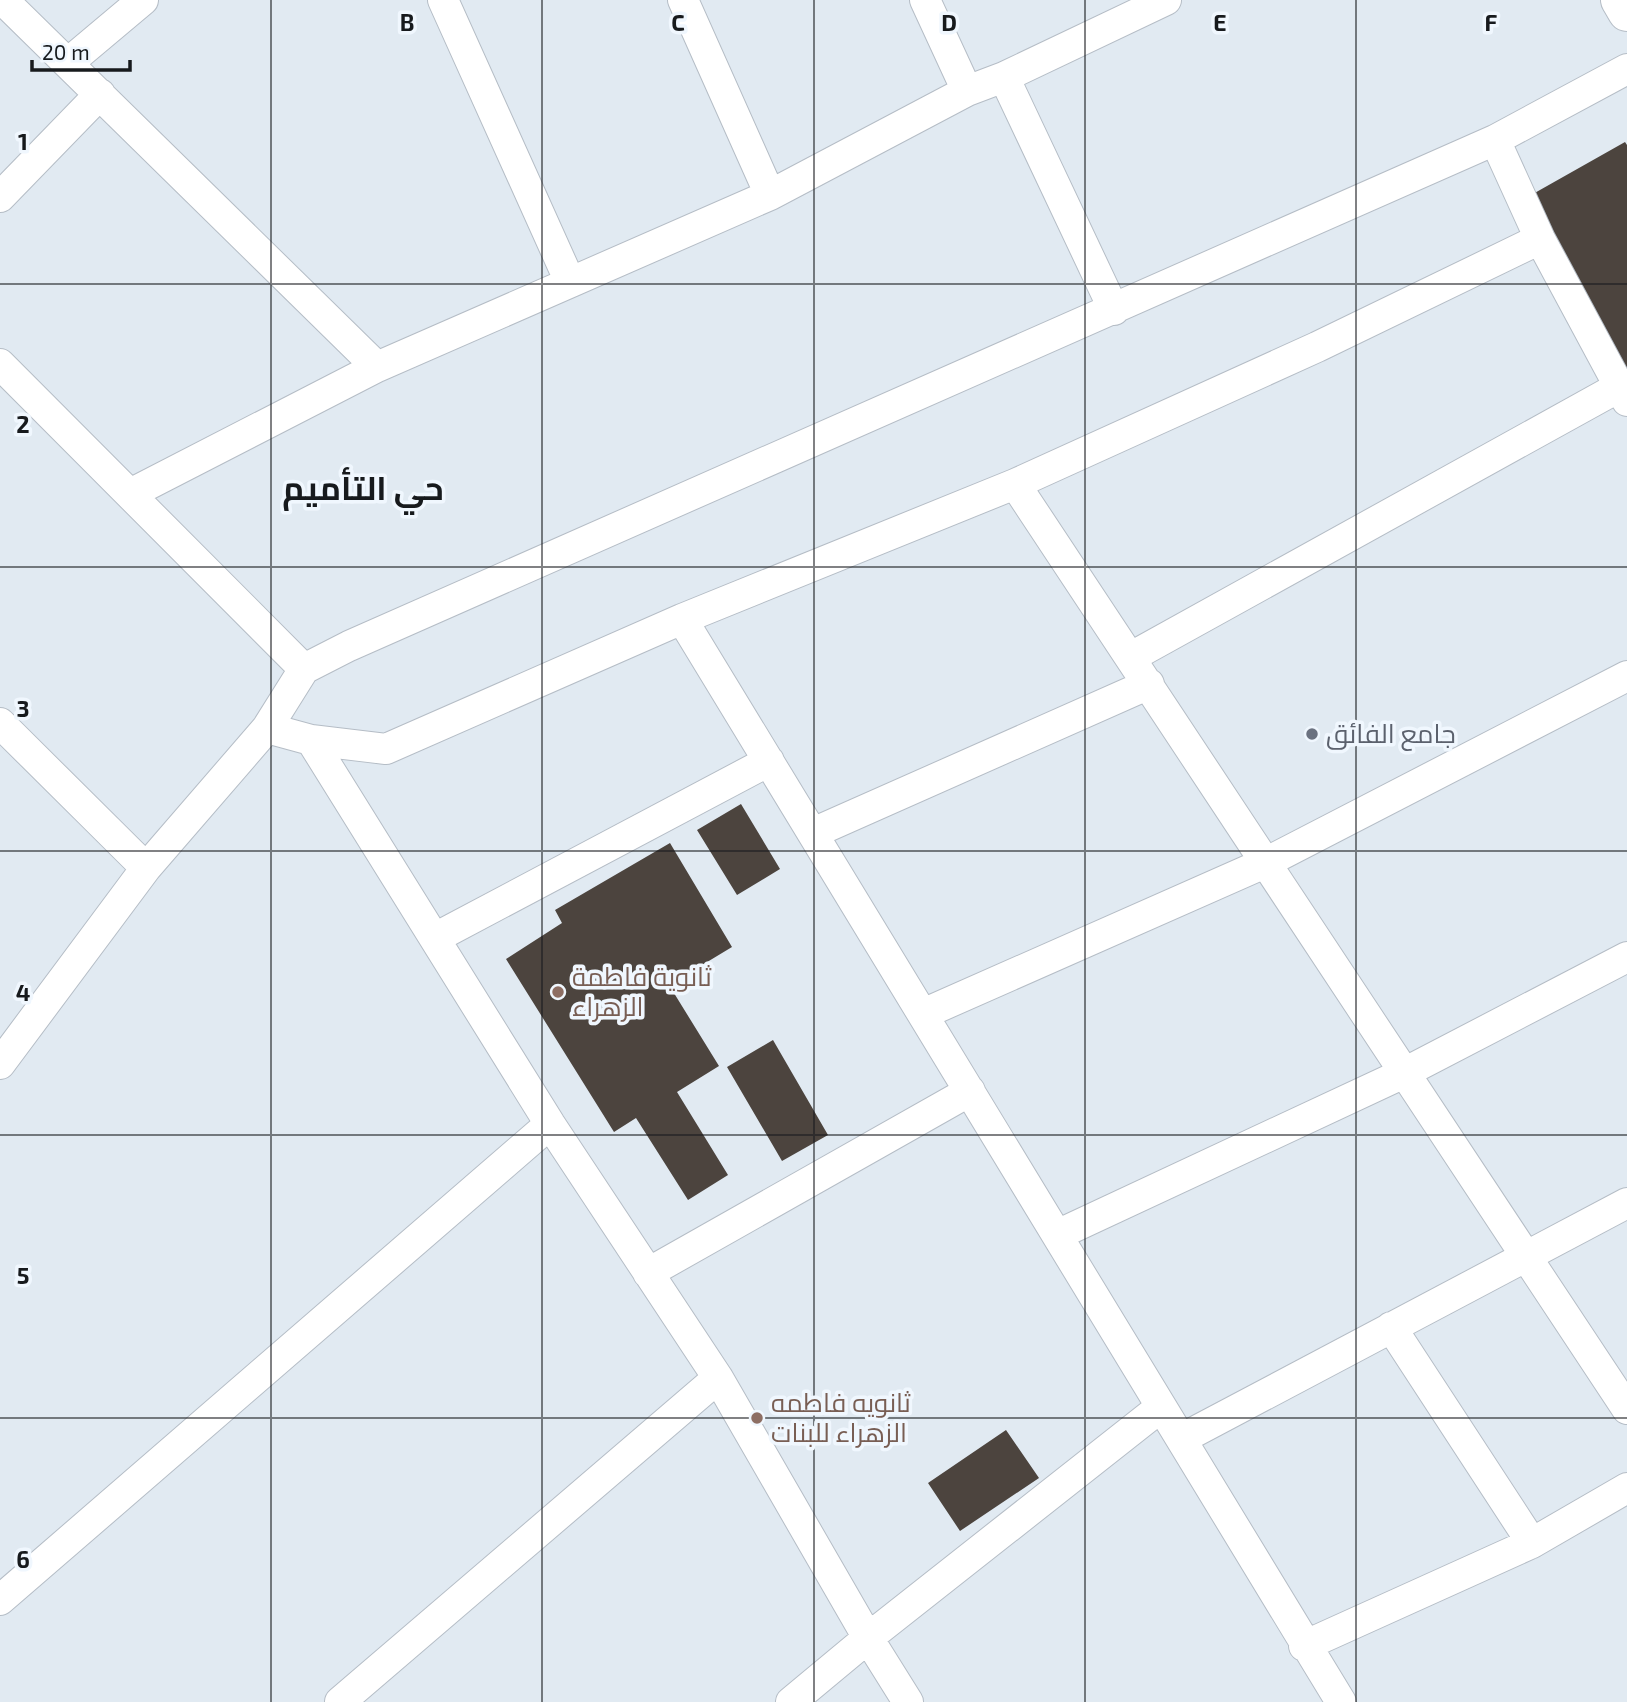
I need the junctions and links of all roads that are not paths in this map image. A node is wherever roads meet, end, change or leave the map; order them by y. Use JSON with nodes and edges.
{"nodes":[{"id":1,"x":3,"y":0,"type":"edge"},
{"id":2,"x":143,"y":0,"type":"edge"},
{"id":3,"x":443,"y":0,"type":"edge"},
{"id":4,"x":683,"y":0,"type":"edge"},
{"id":5,"x":925,"y":0,"type":"edge"},
{"id":6,"x":1166,"y":0,"type":"edge"},
{"id":7,"x":1620,"y":0,"type":"edge"},
{"id":8,"x":1627,"y":12,"type":"edge"},
{"id":9,"x":68,"y":63,"type":"junction"},
{"id":10,"x":1627,"y":69,"type":"edge"},
{"id":11,"x":1004,"y":77,"type":"junction"},
{"id":12,"x":967,"y":91,"type":"junction"},
{"id":13,"x":100,"y":94,"type":"junction"},
{"id":14,"x":1495,"y":141,"type":"junction"},
{"id":15,"x":770,"y":195,"type":"junction"},
{"id":16,"x":0,"y":197,"type":"edge"},
{"id":17,"x":1540,"y":239,"type":"junction"},
{"id":18,"x":570,"y":282,"type":"junction"},
{"id":19,"x":1114,"y":310,"type":"junction"},
{"id":20,"x":0,"y":363,"type":"edge"},
{"id":21,"x":377,"y":367,"type":"junction"},
{"id":22,"x":1623,"y":394,"type":"edge"},
{"id":23,"x":1015,"y":484,"type":"junction"},
{"id":24,"x":130,"y":494,"type":"junction"},
{"id":25,"x":682,"y":619,"type":"junction"},
{"id":26,"x":1131,"y":657,"type":"junction"},
{"id":27,"x":304,"y":669,"type":"junction"},
{"id":28,"x":1627,"y":676,"type":"edge"},
{"id":29,"x":1149,"y":684,"type":"junction"},
{"id":30,"x":0,"y":723,"type":"edge"},
{"id":31,"x":267,"y":728,"type":"junction"},
{"id":32,"x":311,"y":740,"type":"junction"},
{"id":33,"x":769,"y":761,"type":"junction"},
{"id":34,"x":813,"y":833,"type":"junction"},
{"id":35,"x":1267,"y":862,"type":"junction"},
{"id":36,"x":146,"y":868,"type":"junction"},
{"id":37,"x":435,"y":938,"type":"junction"},
{"id":38,"x":1627,"y":957,"type":"edge"},
{"id":39,"x":923,"y":1014,"type":"junction"},
{"id":40,"x":0,"y":1064,"type":"edge"},
{"id":41,"x":1402,"y":1074,"type":"junction"},
{"id":42,"x":970,"y":1091,"type":"junction"},
{"id":43,"x":550,"y":1124,"type":"junction"},
{"id":44,"x":1627,"y":1203,"type":"edge"},
{"id":45,"x":1057,"y":1235,"type":"junction"},
{"id":46,"x":1525,"y":1256,"type":"junction"},
{"id":47,"x":648,"y":1273,"type":"junction"},
{"id":48,"x":1391,"y":1327,"type":"junction"},
{"id":49,"x":718,"y":1378,"type":"junction"},
{"id":50,"x":1161,"y":1407,"type":"junction"},
{"id":51,"x":1627,"y":1409,"type":"edge"},
{"id":52,"x":1181,"y":1439,"type":"junction"},
{"id":53,"x":1627,"y":1488,"type":"edge"},
{"id":54,"x":1532,"y":1543,"type":"junction"},
{"id":55,"x":0,"y":1600,"type":"edge"},
{"id":56,"x":867,"y":1638,"type":"junction"},
{"id":57,"x":1304,"y":1646,"type":"junction"},
{"id":58,"x":340,"y":1702,"type":"edge"},
{"id":59,"x":792,"y":1702,"type":"edge"},
{"id":60,"x":908,"y":1702,"type":"edge"},
{"id":61,"x":1341,"y":1702,"type":"edge"}],
"edges":[{"from":1,"to":9,"type":"street"},
{"from":2,"to":9,"type":"street"},
{"from":3,"to":18,"type":"street"},
{"from":4,"to":15,"type":"street"},
{"from":5,"to":12,"type":"street"},
{"from":6,"to":11,"type":"street"},
{"from":7,"to":8,"type":"main road"},
{"from":9,"to":13,"type":"street"},
{"from":10,"to":14,"type":"street"},
{"from":11,"to":12,"type":"street"},
{"from":11,"to":19,"type":"street"},
{"from":12,"to":15,"type":"street"},
{"from":13,"to":16,"type":"street"},
{"from":13,"to":21,"type":"street"},
{"from":14,"to":17,"type":"street"},
{"from":14,"to":19,"type":"street"},
{"from":15,"to":18,"type":"street"},
{"from":17,"to":22,"type":"street"},
{"from":17,"to":23,"type":"street"},
{"from":18,"to":21,"type":"street"},
{"from":19,"to":27,"type":"street"},
{"from":20,"to":24,"type":"street"},
{"from":21,"to":24,"type":"street"},
{"from":22,"to":26,"type":"street"},
{"from":23,"to":25,"type":"street"},
{"from":23,"to":26,"type":"street"},
{"from":24,"to":27,"type":"street"},
{"from":25,"to":32,"type":"street"},
{"from":25,"to":33,"type":"street"},
{"from":26,"to":29,"type":"street"},
{"from":27,"to":31,"type":"street"},
{"from":28,"to":35,"type":"street"},
{"from":29,"to":34,"type":"street"},
{"from":29,"to":35,"type":"street"},
{"from":30,"to":36,"type":"street"},
{"from":31,"to":32,"type":"street"},
{"from":31,"to":36,"type":"street"},
{"from":32,"to":37,"type":"street"},
{"from":33,"to":34,"type":"street"},
{"from":33,"to":37,"type":"street"},
{"from":34,"to":39,"type":"street"},
{"from":35,"to":39,"type":"street"},
{"from":35,"to":41,"type":"street"},
{"from":36,"to":40,"type":"street"},
{"from":37,"to":43,"type":"street"},
{"from":38,"to":41,"type":"street"},
{"from":39,"to":42,"type":"street"},
{"from":41,"to":45,"type":"street"},
{"from":41,"to":46,"type":"street"},
{"from":42,"to":45,"type":"street"},
{"from":42,"to":47,"type":"street"},
{"from":43,"to":47,"type":"street"},
{"from":43,"to":55,"type":"street"},
{"from":44,"to":46,"type":"street"},
{"from":45,"to":50,"type":"street"},
{"from":46,"to":48,"type":"street"},
{"from":46,"to":51,"type":"street"},
{"from":47,"to":49,"type":"street"},
{"from":48,"to":52,"type":"street"},
{"from":48,"to":54,"type":"street"},
{"from":49,"to":56,"type":"street"},
{"from":49,"to":58,"type":"street"},
{"from":50,"to":52,"type":"street"},
{"from":50,"to":56,"type":"street"},
{"from":52,"to":57,"type":"street"},
{"from":53,"to":54,"type":"street"},
{"from":54,"to":57,"type":"street"},
{"from":56,"to":59,"type":"street"},
{"from":56,"to":60,"type":"street"},
{"from":57,"to":61,"type":"street"}]}
